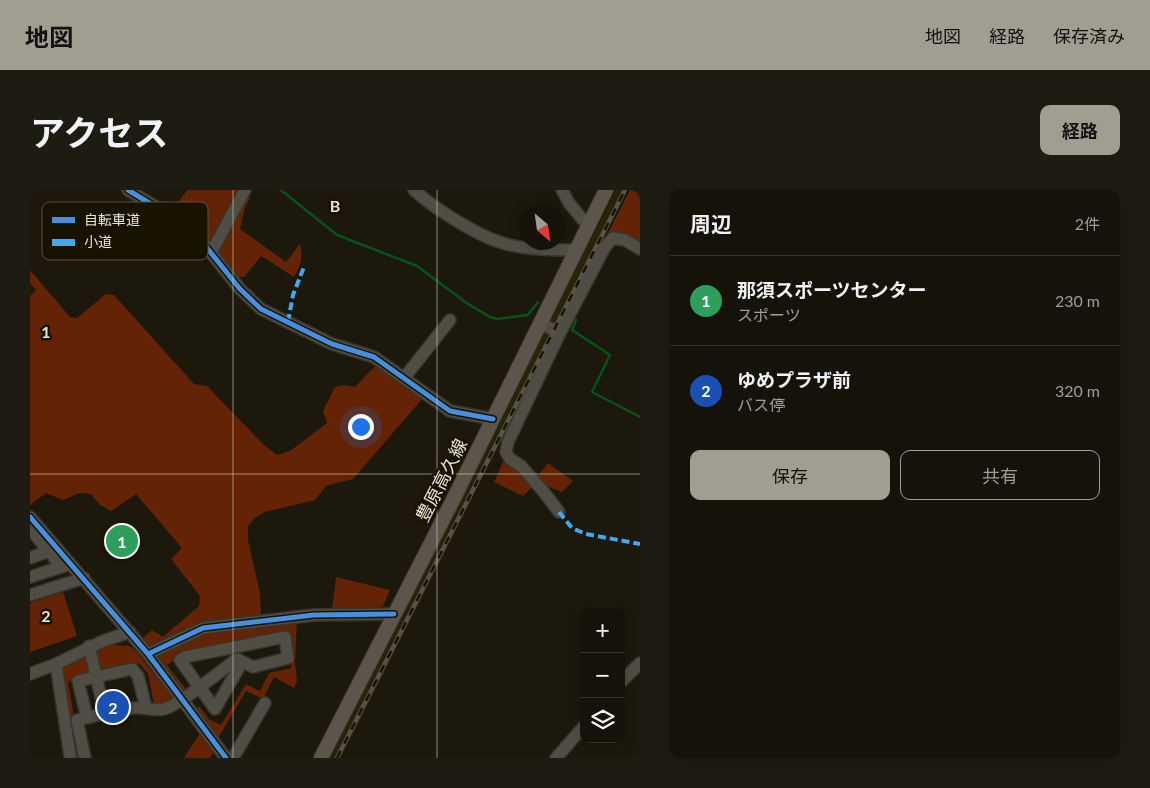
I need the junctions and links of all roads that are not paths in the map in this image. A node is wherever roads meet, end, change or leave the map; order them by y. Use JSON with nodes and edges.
{"nodes":[{"id":1,"x":128,"y":190,"type":"edge"},
{"id":2,"x":245,"y":190,"type":"edge"},
{"id":3,"x":414,"y":190,"type":"edge"},
{"id":4,"x":562,"y":190,"type":"edge"},
{"id":5,"x":606,"y":190,"type":"edge"},
{"id":6,"x":149,"y":202,"type":"edge"},
{"id":7,"x":588,"y":226,"type":"junction"},
{"id":8,"x":640,"y":249,"type":"edge"},
{"id":9,"x":208,"y":250,"type":"edge"},
{"id":10,"x":575,"y":250,"type":"junction"},
{"id":11,"x":211,"y":253,"type":"junction"},
{"id":12,"x":450,"y":320,"type":"dead end"},
{"id":13,"x":540,"y":323,"type":"junction"},
{"id":14,"x":560,"y":333,"type":"junction"},
{"id":15,"x":404,"y":378,"type":"junction"},
{"id":16,"x":493,"y":419,"type":"junction"},
{"id":17,"x":559,"y":512,"type":"dead end"},
{"id":18,"x":30,"y":518,"type":"edge"},
{"id":19,"x":32,"y":534,"type":"edge"},
{"id":20,"x":49,"y":551,"type":"junction"},
{"id":21,"x":30,"y":558,"type":"edge"},
{"id":22,"x":66,"y":565,"type":"junction"},
{"id":23,"x":30,"y":577,"type":"edge"},
{"id":24,"x":84,"y":578,"type":"junction"},
{"id":25,"x":30,"y":595,"type":"edge"},
{"id":26,"x":394,"y":614,"type":"junction"},
{"id":27,"x":130,"y":632,"type":"junction"},
{"id":28,"x":89,"y":646,"type":"junction"},
{"id":29,"x":234,"y":647,"type":"junction"},
{"id":30,"x":148,"y":654,"type":"junction"},
{"id":31,"x":240,"y":660,"type":"junction"},
{"id":32,"x":640,"y":663,"type":"edge"},
{"id":33,"x":56,"y":664,"type":"junction"},
{"id":34,"x":30,"y":674,"type":"edge"},
{"id":35,"x":96,"y":677,"type":"junction"},
{"id":36,"x":625,"y":678,"type":"edge"},
{"id":37,"x":199,"y":686,"type":"junction"},
{"id":38,"x":182,"y":698,"type":"junction"},
{"id":39,"x":264,"y":703,"type":"dead end"},
{"id":40,"x":146,"y":708,"type":"junction"},
{"id":41,"x":105,"y":714,"type":"junction"},
{"id":42,"x":87,"y":718,"type":"junction"},
{"id":43,"x":580,"y":731,"type":"edge"},
{"id":44,"x":70,"y":756,"type":"dead end"},
{"id":45,"x":86,"y":758,"type":"edge"},
{"id":46,"x":226,"y":758,"type":"edge"},
{"id":47,"x":233,"y":758,"type":"edge"},
{"id":48,"x":320,"y":758,"type":"edge"},
{"id":49,"x":556,"y":758,"type":"edge"}],
"edges":[{"from":1,"to":6,"type":"street"},
{"from":2,"to":11,"type":"street"},
{"from":3,"to":10,"type":"street"},
{"from":4,"to":7,"type":"street"},
{"from":5,"to":7,"type":"main road","name":"豊原高久線"},
{"from":7,"to":10,"type":"main road","name":"豊原高久線"},
{"from":8,"to":14,"type":"street"},
{"from":9,"to":11,"type":"street"},
{"from":10,"to":13,"type":"main road","name":"豊原高久線"},
{"from":11,"to":15,"type":"street"},
{"from":12,"to":15,"type":"street"},
{"from":13,"to":14,"type":"street"},
{"from":13,"to":16,"type":"main road","name":"豊原高久線"},
{"from":14,"to":17,"type":"street"},
{"from":15,"to":16,"type":"street"},
{"from":16,"to":26,"type":"main road","name":"豊原高久線"},
{"from":18,"to":22,"type":"street"},
{"from":19,"to":20,"type":"street"},
{"from":20,"to":21,"type":"street"},
{"from":20,"to":22,"type":"street"},
{"from":22,"to":23,"type":"street"},
{"from":22,"to":24,"type":"street"},
{"from":24,"to":25,"type":"street"},
{"from":24,"to":27,"type":"street"},
{"from":26,"to":30,"type":"street"},
{"from":26,"to":48,"type":"main road","name":"豊原高久線"},
{"from":27,"to":28,"type":"street"},
{"from":27,"to":30,"type":"street"},
{"from":28,"to":33,"type":"street"},
{"from":28,"to":35,"type":"street"},
{"from":29,"to":31,"type":"street"},
{"from":29,"to":31,"type":"street"},
{"from":29,"to":37,"type":"street"},
{"from":30,"to":38,"type":"street"},
{"from":31,"to":37,"type":"street"},
{"from":31,"to":37,"type":"street"},
{"from":32,"to":36,"type":"street"},
{"from":33,"to":34,"type":"street"},
{"from":33,"to":44,"type":"street"},
{"from":35,"to":40,"type":"street"},
{"from":35,"to":41,"type":"street"},
{"from":35,"to":42,"type":"street"},
{"from":37,"to":38,"type":"street"},
{"from":38,"to":40,"type":"street"},
{"from":38,"to":46,"type":"street"},
{"from":39,"to":47,"type":"street"},
{"from":40,"to":41,"type":"street"},
{"from":41,"to":42,"type":"street"},
{"from":42,"to":45,"type":"street"},
{"from":43,"to":49,"type":"street"}]}
